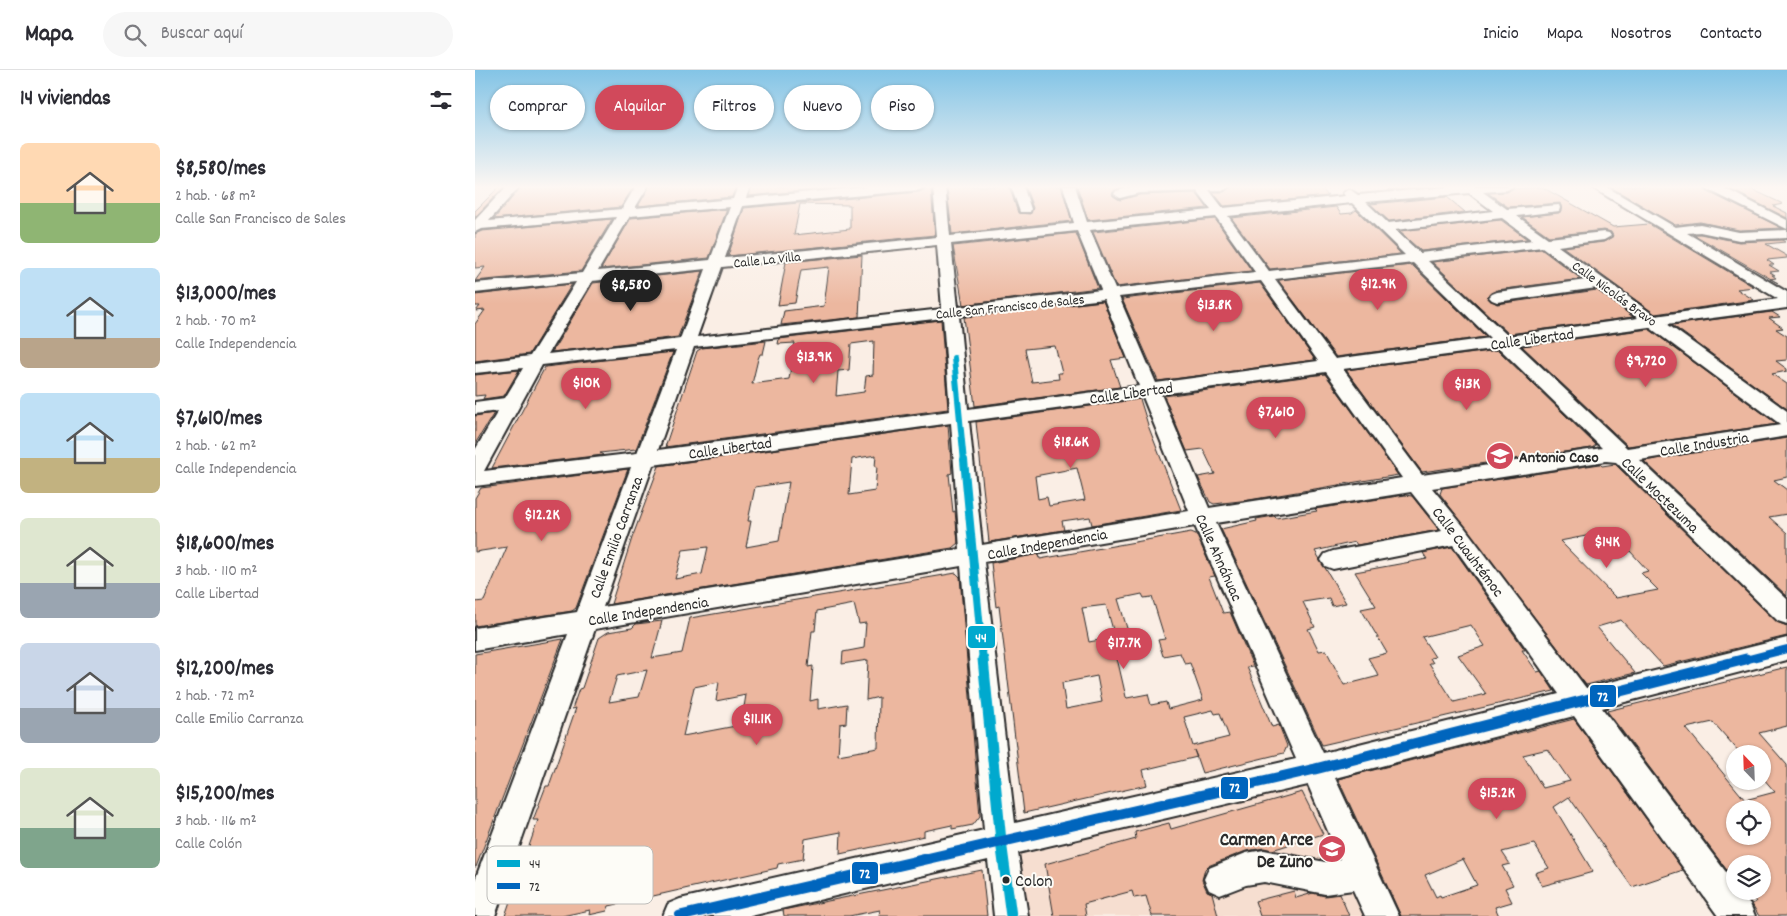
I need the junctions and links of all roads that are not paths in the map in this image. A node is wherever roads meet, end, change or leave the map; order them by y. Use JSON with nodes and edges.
{"nodes":[{"id":1,"x":619,"y":225,"type":"edge"},
{"id":2,"x":729,"y":225,"type":"edge"},
{"id":3,"x":943,"y":225,"type":"edge"},
{"id":4,"x":1087,"y":225,"type":"edge"},
{"id":5,"x":1230,"y":225,"type":"edge"},
{"id":6,"x":1399,"y":225,"type":"edge"},
{"id":7,"x":1522,"y":225,"type":"edge"},
{"id":8,"x":1663,"y":225,"type":"edge"},
{"id":9,"x":1082,"y":226,"type":"junction"},
{"id":10,"x":1385,"y":227,"type":"joint"},
{"id":11,"x":1672,"y":231,"type":"junction"},
{"id":12,"x":1787,"y":234,"type":"edge"},
{"id":13,"x":1604,"y":236,"type":"dead end"},
{"id":14,"x":945,"y":240,"type":"junction"},
{"id":15,"x":1546,"y":243,"type":"junction"},
{"id":16,"x":1417,"y":258,"type":"junction"},
{"id":17,"x":715,"y":264,"type":"junction"},
{"id":18,"x":1266,"y":276,"type":"junction"},
{"id":19,"x":589,"y":277,"type":"junction"},
{"id":20,"x":1601,"y":283,"type":"junction"},
{"id":21,"x":475,"y":288,"type":"edge"},
{"id":22,"x":1111,"y":294,"type":"junction"},
{"id":23,"x":1497,"y":297,"type":"dead end"},
{"id":24,"x":1787,"y":298,"type":"edge"},
{"id":25,"x":1787,"y":303,"type":"edge"},
{"id":26,"x":949,"y":313,"type":"junction"},
{"id":27,"x":1654,"y":321,"type":"junction"},
{"id":28,"x":1504,"y":342,"type":"junction"},
{"id":29,"x":686,"y":343,"type":"junction"},
{"id":30,"x":536,"y":360,"type":"junction"},
{"id":31,"x":1332,"y":365,"type":"junction"},
{"id":32,"x":475,"y":368,"type":"edge"},
{"id":33,"x":1150,"y":390,"type":"junction"},
{"id":34,"x":512,"y":403,"type":"junction"},
{"id":35,"x":475,"y":408,"type":"edge"},
{"id":36,"x":959,"y":416,"type":"junction"},
{"id":37,"x":1787,"y":420,"type":"edge"},
{"id":38,"x":1787,"y":430,"type":"edge"},
{"id":39,"x":1621,"y":456,"type":"junction"},
{"id":40,"x":644,"y":458,"type":"junction"},
{"id":41,"x":475,"y":468,"type":"edge"},
{"id":42,"x":475,"y":479,"type":"edge"},
{"id":43,"x":1416,"y":483,"type":"junction"},
{"id":44,"x":1202,"y":517,"type":"junction"},
{"id":45,"x":1457,"y":534,"type":"junction"},
{"id":46,"x":972,"y":557,"type":"junction"},
{"id":47,"x":1333,"y":560,"type":"dead end"},
{"id":48,"x":1787,"y":614,"type":"edge"},
{"id":49,"x":584,"y":621,"type":"junction"},
{"id":50,"x":475,"y":640,"type":"edge"},
{"id":51,"x":1787,"y":650,"type":"edge"},
{"id":52,"x":1580,"y":700,"type":"junction"},
{"id":53,"x":1315,"y":769,"type":"junction"},
{"id":54,"x":1001,"y":841,"type":"junction"},
{"id":55,"x":503,"y":846,"type":"edge"},
{"id":56,"x":1362,"y":872,"type":"junction"},
{"id":57,"x":1220,"y":879,"type":"dead end"},
{"id":58,"x":487,"y":891,"type":"edge"},
{"id":59,"x":478,"y":916,"type":"edge"},
{"id":60,"x":680,"y":916,"type":"edge"},
{"id":61,"x":1011,"y":916,"type":"edge"},
{"id":62,"x":1382,"y":916,"type":"edge"},
{"id":63,"x":1738,"y":916,"type":"edge"}],
"edges":[{"from":1,"to":19,"type":"street"},
{"from":2,"to":17,"type":"street","name":"Calle Emilio Carranza"},
{"from":3,"to":14,"type":"street"},
{"from":4,"to":9,"type":"street","name":"Calle La Villa"},
{"from":5,"to":18,"type":"street","name":"Calle Cuauhtémoc"},
{"from":6,"to":10,"type":"street"},
{"from":7,"to":15,"type":"street","name":"Calle Nicolás Bravo"},
{"from":8,"to":11,"type":"street"},
{"from":9,"to":14,"type":"street","name":"Calle La Villa"},
{"from":9,"to":22,"type":"street","name":"Calle Ahnáhuac"},
{"from":10,"to":16,"type":"street","name":"Calle Moctezuma"},
{"from":11,"to":12,"type":"street"},
{"from":11,"to":24,"type":"street"},
{"from":13,"to":15,"type":"street","name":"Calle San Francisco de Sales"},
{"from":14,"to":17,"type":"street","name":"Calle La Villa"},
{"from":14,"to":26,"type":"street"},
{"from":15,"to":16,"type":"street","name":"Calle San Francisco de Sales"},
{"from":15,"to":20,"type":"street","name":"Calle Nicolás Bravo"},
{"from":16,"to":18,"type":"street","name":"Calle San Francisco de Sales"},
{"from":16,"to":28,"type":"street","name":"Calle Moctezuma"},
{"from":17,"to":19,"type":"street","name":"Calle La Villa"},
{"from":17,"to":29,"type":"street","name":"Calle Emilio Carranza"},
{"from":18,"to":22,"type":"street","name":"Calle San Francisco de Sales"},
{"from":18,"to":31,"type":"street","name":"Calle Cuauhtémoc"},
{"from":19,"to":21,"type":"street","name":"Calle La Villa"},
{"from":19,"to":30,"type":"street"},
{"from":20,"to":23,"type":"street"},
{"from":20,"to":27,"type":"street","name":"Calle Nicolás Bravo"},
{"from":22,"to":26,"type":"street","name":"Calle San Francisco de Sales"},
{"from":22,"to":33,"type":"street","name":"Calle Ahnáhuac"},
{"from":25,"to":27,"type":"street","name":"Calle Libertad"},
{"from":26,"to":29,"type":"street","name":"Calle San Francisco de Sales"},
{"from":26,"to":36,"type":"street"},
{"from":27,"to":28,"type":"street","name":"Calle Libertad"},
{"from":27,"to":37,"type":"street","name":"Calle Nicolás Bravo"},
{"from":28,"to":31,"type":"street","name":"Calle Libertad"},
{"from":28,"to":39,"type":"street","name":"Calle Moctezuma"},
{"from":29,"to":30,"type":"street","name":"Calle San Francisco de Sales"},
{"from":29,"to":40,"type":"street","name":"Calle Emilio Carranza"},
{"from":30,"to":32,"type":"street","name":"Calle San Francisco de Sales"},
{"from":30,"to":34,"type":"street"},
{"from":31,"to":33,"type":"street","name":"Calle Libertad"},
{"from":31,"to":43,"type":"street","name":"Calle Cuauhtémoc"},
{"from":33,"to":36,"type":"street","name":"Calle Libertad"},
{"from":33,"to":44,"type":"street","name":"Calle Ahnáhuac"},
{"from":34,"to":35,"type":"street"},
{"from":34,"to":41,"type":"street"},
{"from":36,"to":40,"type":"street","name":"Calle Libertad"},
{"from":36,"to":46,"type":"street"},
{"from":38,"to":39,"type":"street","name":"Calle Industria"},
{"from":39,"to":43,"type":"street","name":"Calle Independencia"},
{"from":39,"to":48,"type":"street","name":"Calle Moctezuma"},
{"from":40,"to":42,"type":"street","name":"Calle Libertad"},
{"from":40,"to":49,"type":"street","name":"Calle Emilio Carranza"},
{"from":43,"to":44,"type":"street","name":"Calle Independencia"},
{"from":43,"to":45,"type":"street","name":"Calle Cuauhtémoc"},
{"from":44,"to":46,"type":"street","name":"Calle Independencia"},
{"from":44,"to":53,"type":"street","name":"Calle Ahnáhuac"},
{"from":45,"to":47,"type":"street"},
{"from":45,"to":52,"type":"street","name":"Calle Cuauhtémoc"},
{"from":46,"to":49,"type":"street","name":"Calle Independencia"},
{"from":46,"to":54,"type":"street"},
{"from":49,"to":50,"type":"street","name":"Calle Independencia"},
{"from":49,"to":55,"type":"street","name":"Calle Emilio Carranza"},
{"from":51,"to":52,"type":"street"},
{"from":52,"to":53,"type":"street"},
{"from":52,"to":63,"type":"street","name":"Calle Cuauhtémoc"},
{"from":53,"to":54,"type":"street"},
{"from":53,"to":56,"type":"street","name":"Calle Ahnáhuac"},
{"from":54,"to":60,"type":"street"},
{"from":54,"to":61,"type":"street"},
{"from":56,"to":57,"type":"street"},
{"from":56,"to":62,"type":"street","name":"Calle Ahnáhuac"},
{"from":58,"to":59,"type":"street","name":"Calle Emilio Carranza"}]}
